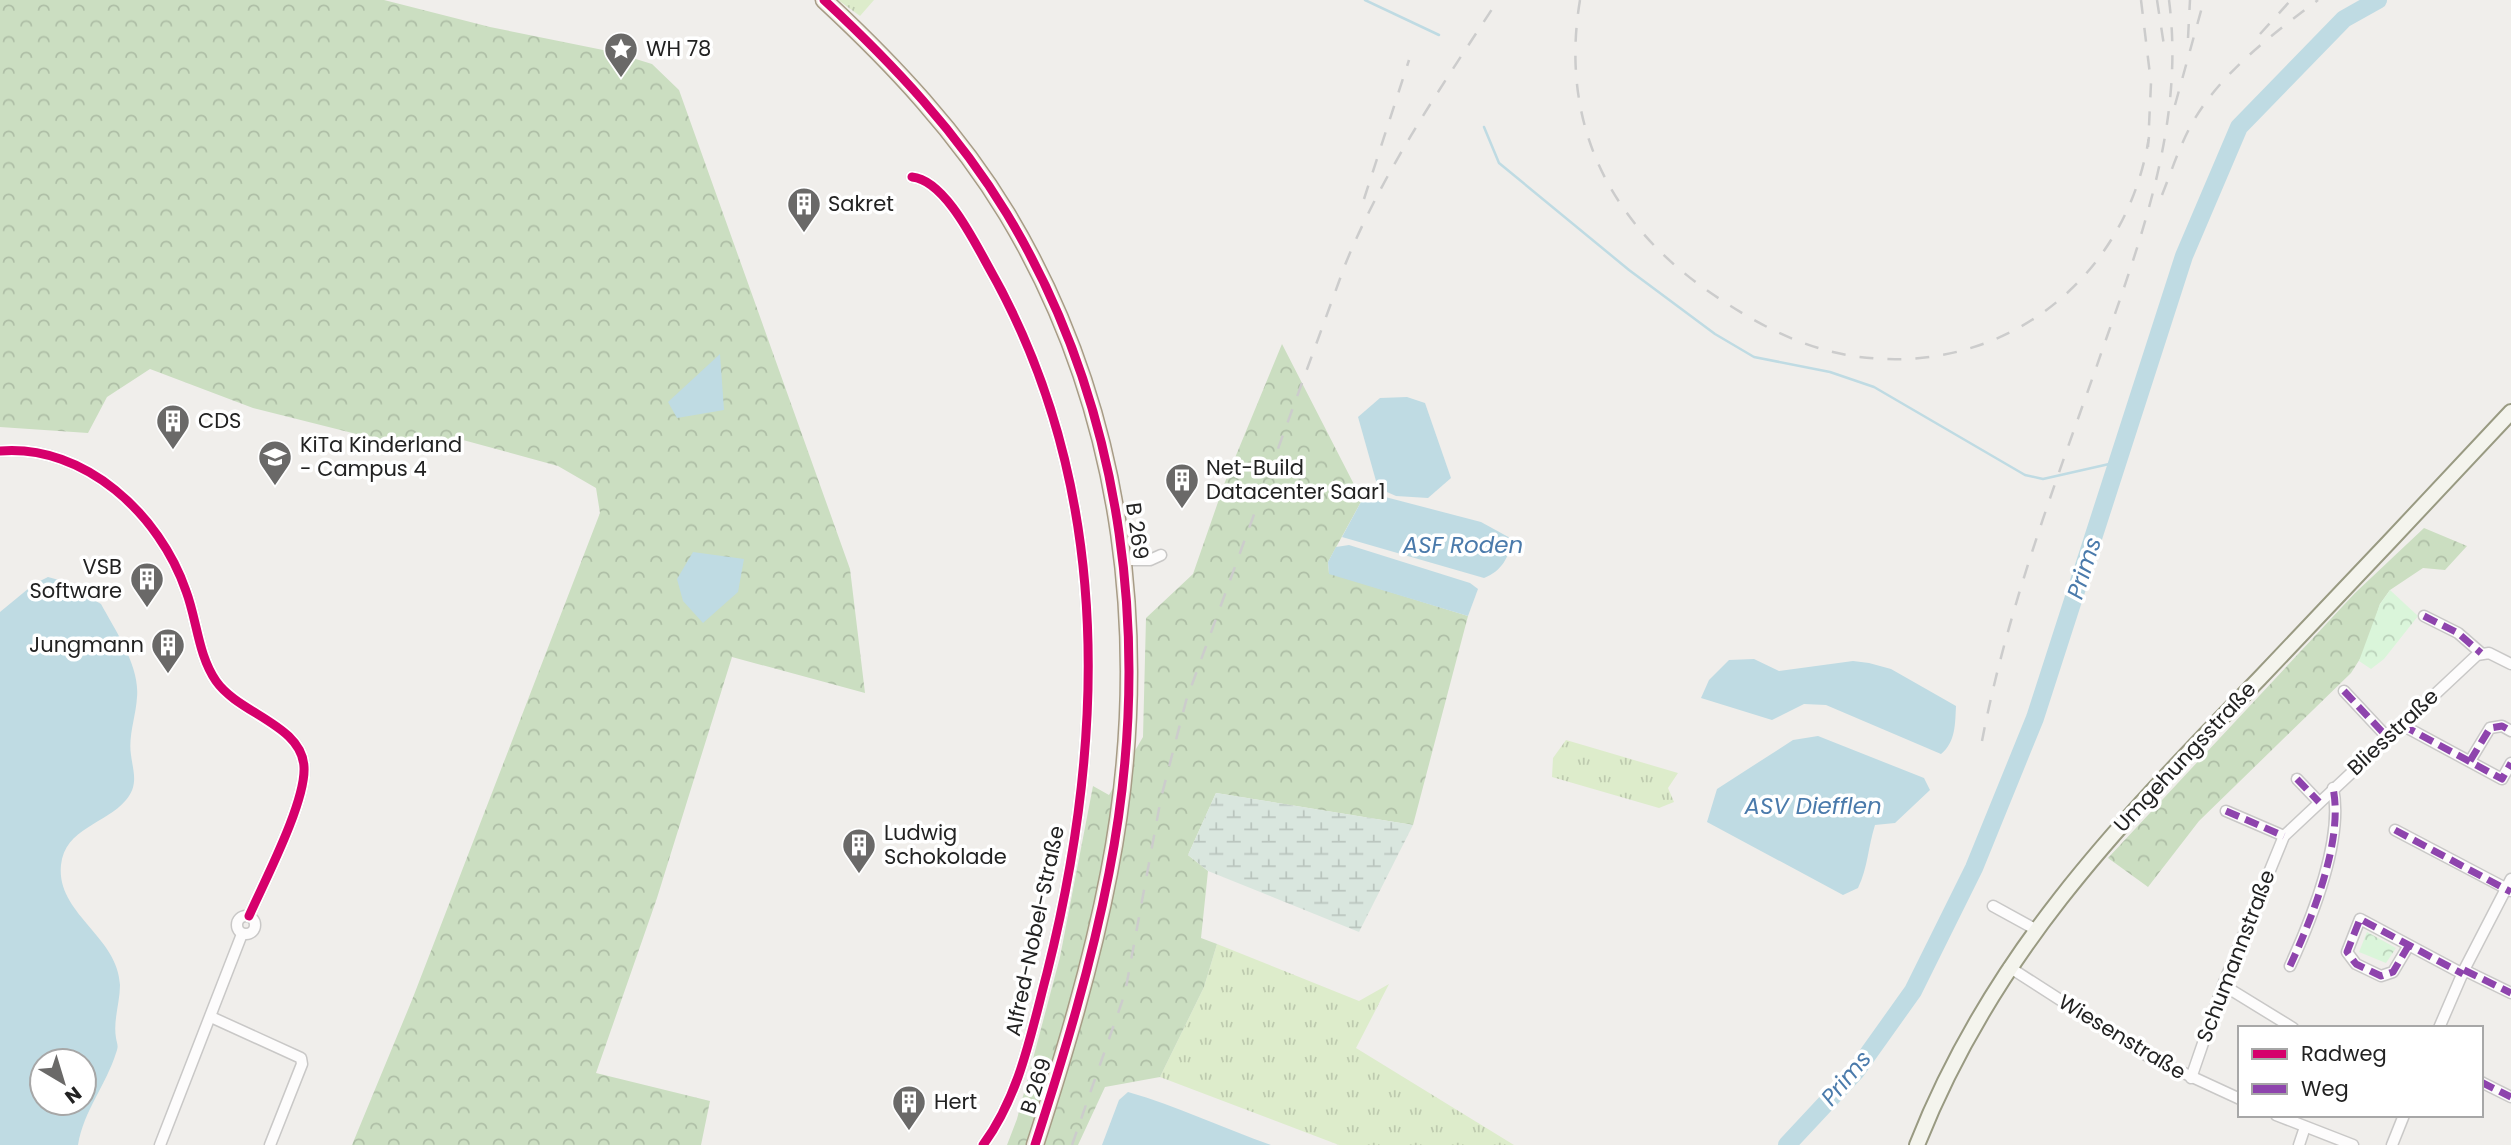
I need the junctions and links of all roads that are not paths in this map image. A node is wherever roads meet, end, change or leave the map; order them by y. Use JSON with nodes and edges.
{"nodes":[{"id":1,"x":824,"y":0,"type":"edge"},
{"id":2,"x":912,"y":177,"type":"dead end"},
{"id":3,"x":2511,"y":411,"type":"edge"},
{"id":4,"x":0,"y":451,"type":"edge"},
{"id":5,"x":1161,"y":555,"type":"dead end"},
{"id":6,"x":1123,"y":560,"type":"junction"},
{"id":7,"x":2424,"y":616,"type":"dead end"},
{"id":8,"x":2481,"y":653,"type":"junction"},
{"id":9,"x":2511,"y":664,"type":"edge"},
{"id":10,"x":2344,"y":691,"type":"dead end"},
{"id":11,"x":2402,"y":725,"type":"junction"},
{"id":12,"x":2511,"y":731,"type":"edge"},
{"id":13,"x":2388,"y":738,"type":"junction"},
{"id":14,"x":2470,"y":761,"type":"junction"},
{"id":15,"x":2511,"y":763,"type":"edge"},
{"id":16,"x":2297,"y":779,"type":"dead end"},
{"id":17,"x":2333,"y":788,"type":"junction"},
{"id":18,"x":2319,"y":802,"type":"junction"},
{"id":19,"x":2227,"y":811,"type":"dead end"},
{"id":20,"x":2395,"y":830,"type":"dead end"},
{"id":21,"x":2284,"y":836,"type":"junction"},
{"id":22,"x":2509,"y":887,"type":"edge"},
{"id":23,"x":1993,"y":906,"type":"dead end"},
{"id":24,"x":2035,"y":929,"type":"junction"},
{"id":25,"x":2409,"y":945,"type":"junction"},
{"id":26,"x":2290,"y":966,"type":"dead end"},
{"id":27,"x":2009,"y":967,"type":"junction"},
{"id":28,"x":2463,"y":972,"type":"junction"},
{"id":29,"x":2223,"y":985,"type":"junction"},
{"id":30,"x":2511,"y":993,"type":"edge"},
{"id":31,"x":211,"y":1017,"type":"junction"},
{"id":32,"x":2290,"y":1026,"type":"edge"},
{"id":33,"x":2440,"y":1026,"type":"edge"},
{"id":34,"x":2191,"y":1078,"type":"junction"},
{"id":35,"x":2483,"y":1083,"type":"edge"},
{"id":36,"x":2511,"y":1097,"type":"edge"},
{"id":37,"x":2238,"y":1099,"type":"edge"},
{"id":38,"x":2283,"y":1117,"type":"edge"},
{"id":39,"x":2403,"y":1117,"type":"edge"},
{"id":40,"x":2300,"y":1122,"type":"edge"},
{"id":41,"x":160,"y":1145,"type":"edge"},
{"id":42,"x":270,"y":1145,"type":"edge"},
{"id":43,"x":983,"y":1145,"type":"edge"},
{"id":44,"x":1035,"y":1145,"type":"edge"},
{"id":45,"x":1917,"y":1145,"type":"edge"},
{"id":46,"x":2299,"y":1145,"type":"edge"},
{"id":47,"x":2353,"y":1145,"type":"edge"},
{"id":48,"x":2392,"y":1145,"type":"edge"}],
"edges":[{"from":1,"to":6,"type":"main road","name":"B 269","number":"B 269"},
{"from":2,"to":43,"type":"street","name":"Alfred-Nobel-Straße"},
{"from":3,"to":24,"type":"main road","name":"Umgehungsstraße"},
{"from":4,"to":31,"type":"street"},
{"from":5,"to":6,"type":"street"},
{"from":6,"to":44,"type":"main road","name":"B 269","number":"B 269"},
{"from":7,"to":8,"type":"street"},
{"from":8,"to":9,"type":"street"},
{"from":8,"to":11,"type":"street","name":"Bliesstraße"},
{"from":10,"to":13,"type":"street"},
{"from":11,"to":13,"type":"street","name":"Bliesstraße"},
{"from":11,"to":14,"type":"street"},
{"from":12,"to":14,"type":"street"},
{"from":13,"to":17,"type":"street","name":"Bliesstraße"},
{"from":14,"to":15,"type":"street"},
{"from":16,"to":18,"type":"street"},
{"from":17,"to":18,"type":"street","name":"Bliesstraße"},
{"from":17,"to":26,"type":"street"},
{"from":18,"to":21,"type":"street","name":"Bliesstraße"},
{"from":19,"to":21,"type":"street"},
{"from":20,"to":22,"type":"street"},
{"from":21,"to":29,"type":"street","name":"Schumannstraße"},
{"from":22,"to":28,"type":"street"},
{"from":23,"to":24,"type":"street"},
{"from":24,"to":27,"type":"main road","name":"Umgehungsstraße"},
{"from":25,"to":25,"type":"street"},
{"from":25,"to":28,"type":"street"},
{"from":27,"to":34,"type":"street","name":"Wiesenstraße"},
{"from":27,"to":45,"type":"main road","name":"Umgehungsstraße"},
{"from":28,"to":30,"type":"street"},
{"from":28,"to":33,"type":"street"},
{"from":29,"to":32,"type":"street"},
{"from":29,"to":34,"type":"street","name":"Schumannstraße"},
{"from":31,"to":41,"type":"street"},
{"from":31,"to":42,"type":"street"},
{"from":34,"to":37,"type":"street","name":"Wiesenstraße"},
{"from":35,"to":36,"type":"street"},
{"from":38,"to":40,"type":"street"},
{"from":39,"to":48,"type":"street"},
{"from":40,"to":46,"type":"street"},
{"from":40,"to":47,"type":"street"}]}
